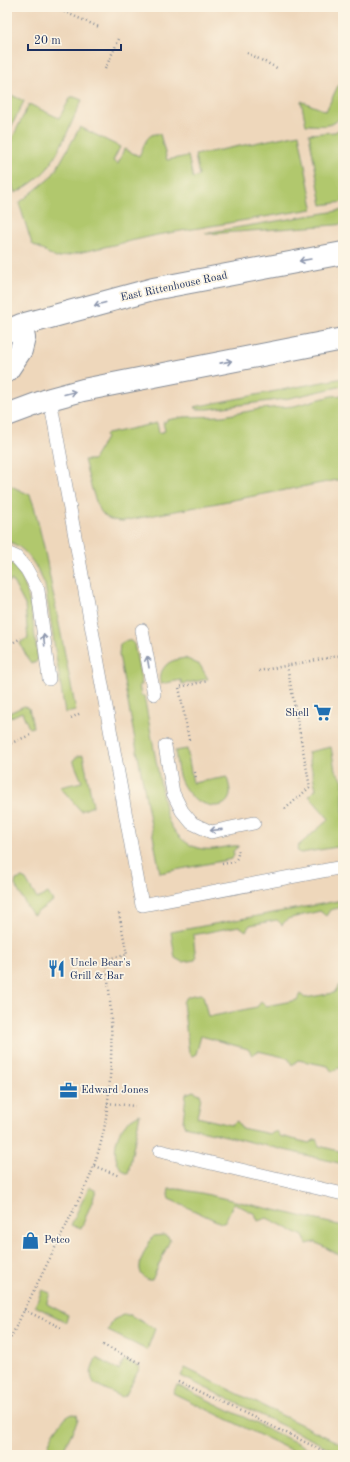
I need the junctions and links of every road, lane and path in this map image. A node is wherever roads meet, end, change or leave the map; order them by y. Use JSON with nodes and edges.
{"nodes":[{"id":1,"x":53,"y":7,"type":"edge"},
{"id":2,"x":99,"y":27,"type":"dead end"},
{"id":3,"x":119,"y":39,"type":"dead end"},
{"id":4,"x":247,"y":54,"type":"dead end"},
{"id":5,"x":106,"y":68,"type":"dead end"},
{"id":6,"x":277,"y":68,"type":"dead end"},
{"id":7,"x":343,"y":253,"type":"edge"},
{"id":8,"x":14,"y":328,"type":"edge"},
{"id":9,"x":343,"y":339,"type":"edge"},
{"id":10,"x":7,"y":371,"type":"edge"},
{"id":11,"x":50,"y":399,"type":"junction"},
{"id":12,"x":7,"y":415,"type":"edge"},
{"id":13,"x":7,"y":553,"type":"edge"},
{"id":14,"x":142,"y":630,"type":"dead end"},
{"id":15,"x":343,"y":655,"type":"edge"},
{"id":16,"x":287,"y":666,"type":"junction"},
{"id":17,"x":259,"y":671,"type":"dead end"},
{"id":18,"x":49,"y":679,"type":"dead end"},
{"id":19,"x":208,"y":681,"type":"dead end"},
{"id":20,"x":154,"y":694,"type":"dead end"},
{"id":21,"x":81,"y":713,"type":"dead end"},
{"id":22,"x":71,"y":718,"type":"dead end"},
{"id":23,"x":30,"y":735,"type":"dead end"},
{"id":24,"x":7,"y":745,"type":"edge"},
{"id":25,"x":190,"y":745,"type":"dead end"},
{"id":26,"x":164,"y":746,"type":"dead end"},
{"id":27,"x":194,"y":765,"type":"dead end"},
{"id":28,"x":196,"y":779,"type":"dead end"},
{"id":29,"x":285,"y":810,"type":"dead end"},
{"id":30,"x":254,"y":823,"type":"dead end"},
{"id":31,"x":238,"y":850,"type":"dead end"},
{"id":32,"x":220,"y":865,"type":"dead end"},
{"id":33,"x":343,"y":867,"type":"edge"},
{"id":34,"x":123,"y":935,"type":"dead end"},
{"id":35,"x":107,"y":1103,"type":"junction"},
{"id":36,"x":135,"y":1106,"type":"dead end"},
{"id":37,"x":160,"y":1151,"type":"dead end"},
{"id":38,"x":94,"y":1166,"type":"junction"},
{"id":39,"x":120,"y":1176,"type":"dead end"},
{"id":40,"x":343,"y":1194,"type":"edge"},
{"id":41,"x":24,"y":1310,"type":"junction"},
{"id":42,"x":62,"y":1328,"type":"dead end"},
{"id":43,"x":103,"y":1344,"type":"dead end"},
{"id":44,"x":7,"y":1345,"type":"edge"},
{"id":45,"x":141,"y":1363,"type":"dead end"},
{"id":46,"x":178,"y":1381,"type":"dead end"},
{"id":47,"x":332,"y":1455,"type":"edge"}],
"edges":[{"from":1,"to":2,"type":"path"},
{"from":3,"to":5,"type":"path"},
{"from":4,"to":6,"type":"path"},
{"from":7,"to":8,"type":"main road","name":"East Rittenhouse Road","one_way":true},
{"from":8,"to":10,"type":"main road"},
{"from":11,"to":9,"type":"main road","one_way":true},
{"from":11,"to":12,"type":"main road"},
{"from":11,"to":33,"type":"lane"},
{"from":18,"to":13,"type":"lane","one_way":true},
{"from":20,"to":14,"type":"lane","one_way":true},
{"from":15,"to":16,"type":"path"},
{"from":16,"to":17,"type":"path"},
{"from":16,"to":29,"type":"path"},
{"from":19,"to":25,"type":"path"},
{"from":21,"to":22,"type":"path"},
{"from":23,"to":24,"type":"path"},
{"from":30,"to":26,"type":"lane","one_way":true},
{"from":27,"to":28,"type":"path"},
{"from":31,"to":32,"type":"path"},
{"from":34,"to":35,"type":"path"},
{"from":35,"to":36,"type":"path"},
{"from":35,"to":38,"type":"path"},
{"from":37,"to":40,"type":"lane"},
{"from":38,"to":39,"type":"path"},
{"from":38,"to":41,"type":"path"},
{"from":41,"to":42,"type":"path"},
{"from":41,"to":44,"type":"path"},
{"from":43,"to":45,"type":"path"},
{"from":46,"to":47,"type":"path"}]}
